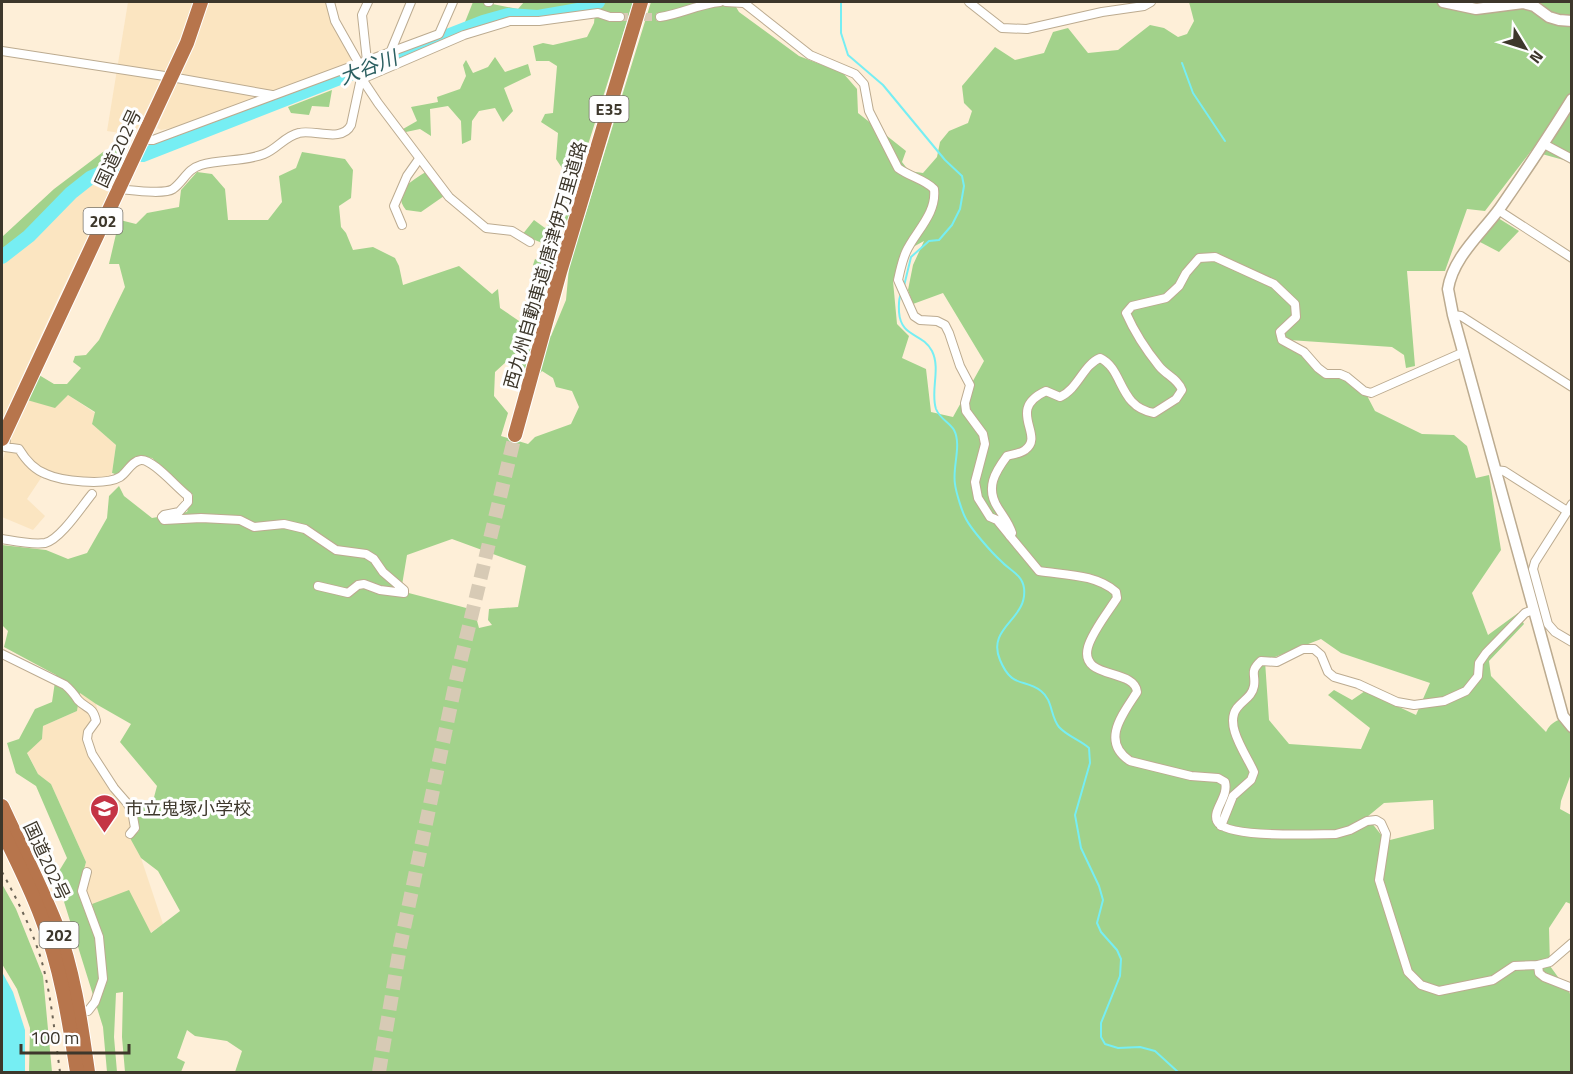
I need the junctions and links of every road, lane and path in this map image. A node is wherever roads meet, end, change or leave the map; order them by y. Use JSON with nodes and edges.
{"nodes":[{"id":1,"x":201,"y":2,"type":"edge"},
{"id":2,"x":330,"y":2,"type":"edge"},
{"id":3,"x":368,"y":2,"type":"edge"},
{"id":4,"x":411,"y":2,"type":"edge"},
{"id":5,"x":453,"y":2,"type":"edge"},
{"id":6,"x":641,"y":2,"type":"edge"},
{"id":7,"x":720,"y":2,"type":"edge"},
{"id":8,"x":726,"y":2,"type":"edge"},
{"id":9,"x":743,"y":2,"type":"edge"},
{"id":10,"x":969,"y":2,"type":"edge"},
{"id":11,"x":1151,"y":2,"type":"edge"},
{"id":12,"x":1443,"y":2,"type":"edge"},
{"id":13,"x":620,"y":17,"type":"tunnel mouth"},
{"id":14,"x":660,"y":17,"type":"tunnel mouth"},
{"id":15,"x":1572,"y":21,"type":"edge"},
{"id":16,"x":2,"y":51,"type":"edge"},
{"id":17,"x":390,"y":52,"type":"junction"},
{"id":18,"x":368,"y":61,"type":"junction"},
{"id":19,"x":359,"y":72,"type":"junction"},
{"id":20,"x":171,"y":77,"type":"junction"},
{"id":21,"x":274,"y":95,"type":"junction"},
{"id":22,"x":1572,"y":99,"type":"edge"},
{"id":23,"x":142,"y":140,"type":"junction"},
{"id":24,"x":1544,"y":144,"type":"junction"},
{"id":25,"x":419,"y":159,"type":"junction"},
{"id":26,"x":1572,"y":159,"type":"edge"},
{"id":27,"x":118,"y":189,"type":"junction"},
{"id":28,"x":1498,"y":210,"type":"junction"},
{"id":29,"x":402,"y":225,"type":"dead end"},
{"id":30,"x":530,"y":242,"type":"dead end"},
{"id":31,"x":1572,"y":258,"type":"edge"},
{"id":32,"x":1453,"y":315,"type":"junction"},
{"id":33,"x":1464,"y":352,"type":"junction"},
{"id":34,"x":1572,"y":387,"type":"edge"},
{"id":35,"x":516,"y":435,"type":"tunnel mouth"},
{"id":36,"x":2,"y":437,"type":"edge"},
{"id":37,"x":1496,"y":470,"type":"junction"},
{"id":38,"x":92,"y":494,"type":"dead end"},
{"id":39,"x":1569,"y":507,"type":"edge"},
{"id":40,"x":1010,"y":536,"type":"junction"},
{"id":41,"x":2,"y":539,"type":"edge"},
{"id":42,"x":318,"y":586,"type":"dead end"},
{"id":43,"x":1533,"y":610,"type":"junction"},
{"id":44,"x":1572,"y":642,"type":"edge"},
{"id":45,"x":2,"y":654,"type":"edge"},
{"id":46,"x":1572,"y":727,"type":"edge"},
{"id":47,"x":2,"y":806,"type":"edge"},
{"id":48,"x":1221,"y":826,"type":"junction"},
{"id":49,"x":2,"y":831,"type":"edge"},
{"id":50,"x":130,"y":834,"type":"dead end"},
{"id":51,"x":87,"y":872,"type":"dead end"},
{"id":52,"x":1572,"y":943,"type":"edge"},
{"id":53,"x":1538,"y":965,"type":"junction"},
{"id":54,"x":1572,"y":988,"type":"edge"},
{"id":55,"x":88,"y":1011,"type":"dead end"},
{"id":56,"x":77,"y":1072,"type":"edge"},
{"id":57,"x":88,"y":1072,"type":"edge"}],
"edges":[{"from":1,"to":20,"type":"highway","name":"国道202号","number":"202"},
{"from":2,"to":19,"type":"street"},
{"from":3,"to":18,"type":"street"},
{"from":4,"to":17,"type":"street"},
{"from":5,"to":17,"type":"street"},
{"from":6,"to":35,"type":"highway","name":"西九州自動車道;唐津伊万里道路","number":"E35"},
{"from":7,"to":14,"type":"street"},
{"from":8,"to":9,"type":"street"},
{"from":9,"to":40,"type":"street"},
{"from":10,"to":11,"type":"street"},
{"from":12,"to":15,"type":"street"},
{"from":13,"to":19,"type":"street"},
{"from":16,"to":20,"type":"street"},
{"from":17,"to":18,"type":"street"},
{"from":18,"to":19,"type":"street"},
{"from":19,"to":21,"type":"street"},
{"from":19,"to":25,"type":"street"},
{"from":19,"to":27,"type":"street"},
{"from":20,"to":21,"type":"street"},
{"from":20,"to":23,"type":"highway","name":"国道202号","number":"202"},
{"from":21,"to":23,"type":"street"},
{"from":22,"to":24,"type":"street"},
{"from":23,"to":27,"type":"highway","name":"国道202号","number":"202"},
{"from":24,"to":26,"type":"street"},
{"from":24,"to":28,"type":"street"},
{"from":25,"to":29,"type":"street"},
{"from":25,"to":30,"type":"street"},
{"from":27,"to":36,"type":"highway","name":"国道202号","number":"202"},
{"from":28,"to":31,"type":"street"},
{"from":28,"to":32,"type":"street"},
{"from":32,"to":33,"type":"street"},
{"from":32,"to":34,"type":"street"},
{"from":33,"to":37,"type":"street"},
{"from":33,"to":40,"type":"street"},
{"from":36,"to":42,"type":"street"},
{"from":37,"to":39,"type":"street"},
{"from":37,"to":43,"type":"street"},
{"from":38,"to":41,"type":"street"},
{"from":39,"to":44,"type":"street"},
{"from":40,"to":48,"type":"street"},
{"from":43,"to":46,"type":"street"},
{"from":43,"to":48,"type":"street"},
{"from":45,"to":50,"type":"street"},
{"from":47,"to":57,"type":"highway","name":"国道202号","number":"202"},
{"from":48,"to":53,"type":"street"},
{"from":49,"to":56,"type":"highway","name":"国道202号","number":"202"},
{"from":51,"to":55,"type":"street"},
{"from":52,"to":53,"type":"street"},
{"from":53,"to":54,"type":"street"}]}
